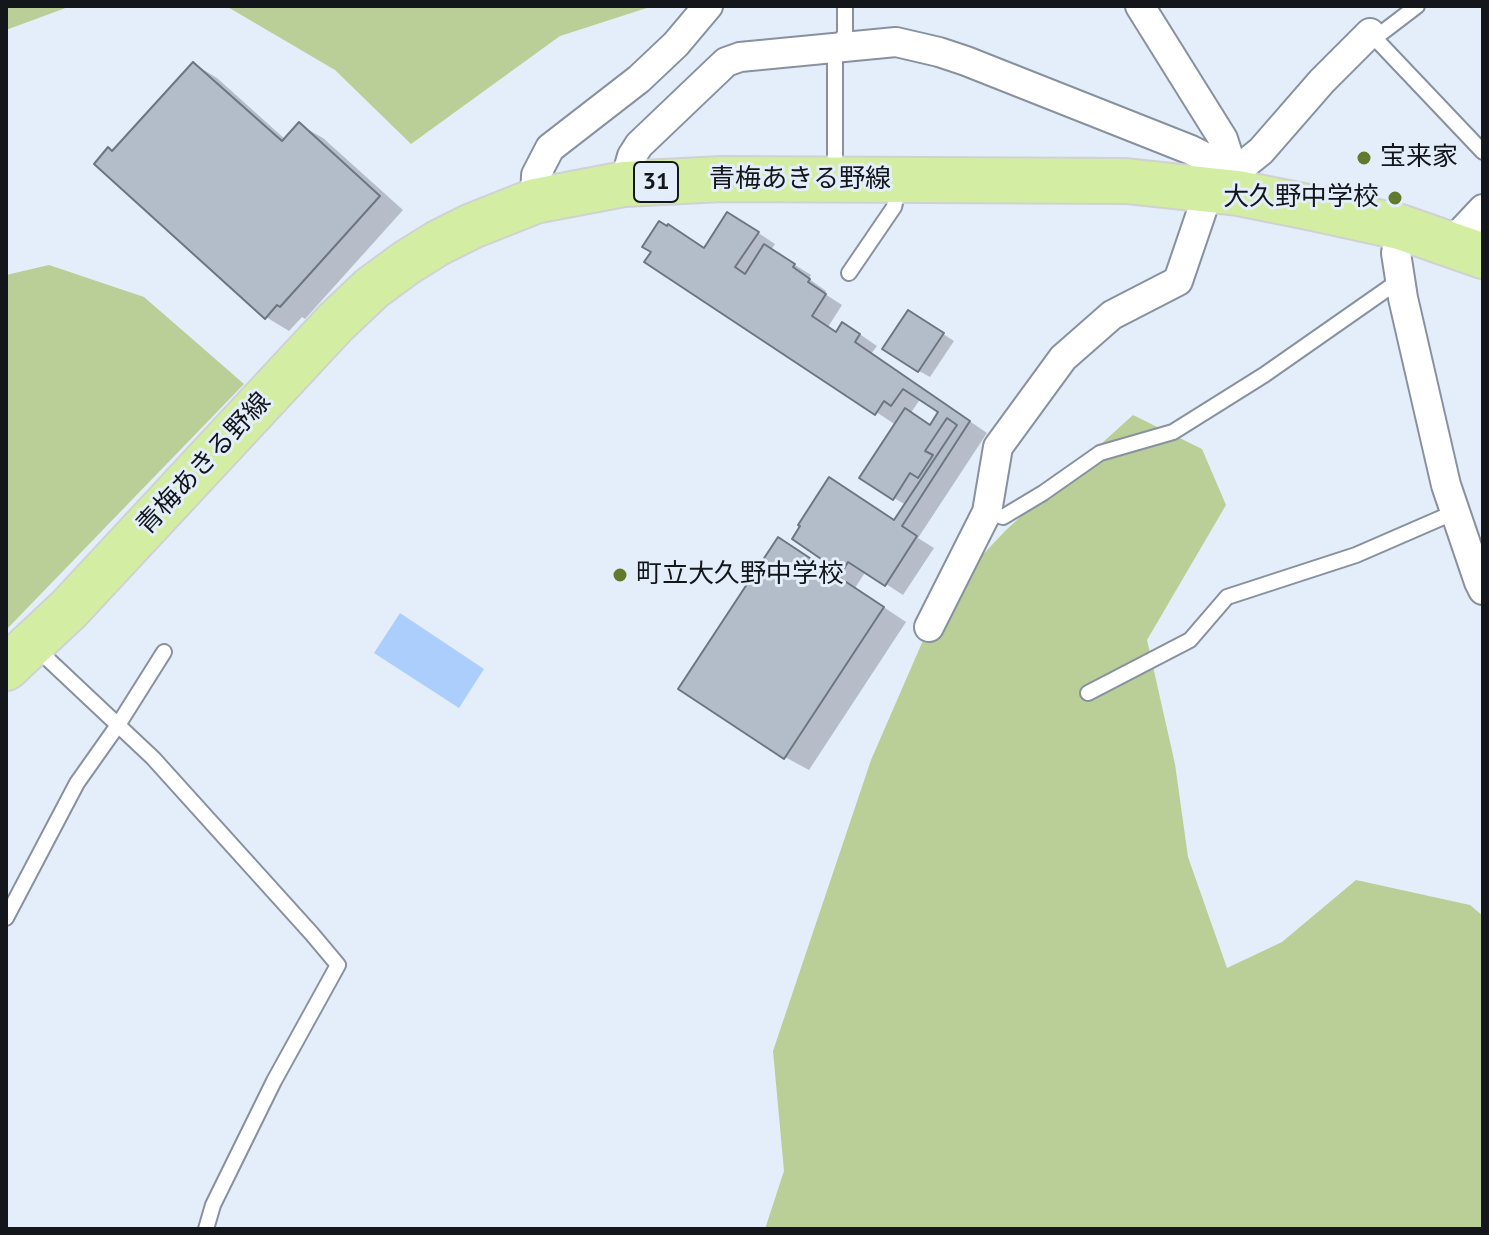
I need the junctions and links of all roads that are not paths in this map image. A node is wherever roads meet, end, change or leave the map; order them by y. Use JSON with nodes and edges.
{"nodes":[{"id":1,"x":708,"y":6,"type":"edge"},
{"id":2,"x":845,"y":6,"type":"edge"},
{"id":3,"x":1140,"y":6,"type":"edge"},
{"id":4,"x":1417,"y":6,"type":"edge"},
{"id":5,"x":1373,"y":36,"type":"junction"},
{"id":6,"x":836,"y":47,"type":"junction"},
{"id":7,"x":1483,"y":152,"type":"edge"},
{"id":8,"x":835,"y":179,"type":"junction"},
{"id":9,"x":902,"y":180,"type":"junction"},
{"id":10,"x":624,"y":184,"type":"junction"},
{"id":11,"x":1227,"y":185,"type":"junction"},
{"id":12,"x":535,"y":201,"type":"junction"},
{"id":13,"x":1483,"y":209,"type":"edge"},
{"id":14,"x":1400,"y":227,"type":"junction"},
{"id":15,"x":1466,"y":250,"type":"edge"},
{"id":16,"x":849,"y":273,"type":"dead end"},
{"id":17,"x":1400,"y":280,"type":"junction"},
{"id":18,"x":987,"y":512,"type":"junction"},
{"id":19,"x":1455,"y":512,"type":"junction"},
{"id":20,"x":1483,"y":590,"type":"edge"},
{"id":21,"x":929,"y":627,"type":"dead end"},
{"id":22,"x":164,"y":652,"type":"dead end"},
{"id":23,"x":19,"y":656,"type":"edge"},
{"id":24,"x":1088,"y":693,"type":"dead end"},
{"id":25,"x":118,"y":725,"type":"junction"},
{"id":26,"x":6,"y":918,"type":"edge"},
{"id":27,"x":206,"y":1229,"type":"edge"}],
"edges":[{"from":1,"to":12,"type":"street"},
{"from":2,"to":6,"type":"lane"},
{"from":3,"to":11,"type":"street"},
{"from":4,"to":5,"type":"lane"},
{"from":5,"to":7,"type":"lane"},
{"from":5,"to":11,"type":"street"},
{"from":6,"to":8,"type":"lane"},
{"from":6,"to":10,"type":"street"},
{"from":6,"to":11,"type":"street"},
{"from":8,"to":9,"type":"main road","name":"青梅あきる野線","number":"31"},
{"from":8,"to":10,"type":"main road","name":"青梅あきる野線","number":"31"},
{"from":9,"to":11,"type":"main road","name":"青梅あきる野線","number":"31"},
{"from":9,"to":16,"type":"lane"},
{"from":10,"to":12,"type":"main road","name":"青梅あきる野線","number":"31"},
{"from":11,"to":14,"type":"main road","name":"青梅あきる野線","number":"31"},
{"from":11,"to":18,"type":"street"},
{"from":12,"to":23,"type":"main road","name":"青梅あきる野線","number":"31"},
{"from":13,"to":15,"type":"street"},
{"from":14,"to":15,"type":"main road","name":"青梅あきる野線","number":"31"},
{"from":14,"to":17,"type":"street"},
{"from":17,"to":18,"type":"lane"},
{"from":17,"to":19,"type":"street"},
{"from":18,"to":21,"type":"street"},
{"from":19,"to":20,"type":"street"},
{"from":19,"to":24,"type":"lane"},
{"from":22,"to":25,"type":"lane"},
{"from":23,"to":25,"type":"lane"},
{"from":25,"to":26,"type":"lane"},
{"from":25,"to":27,"type":"lane"}]}
